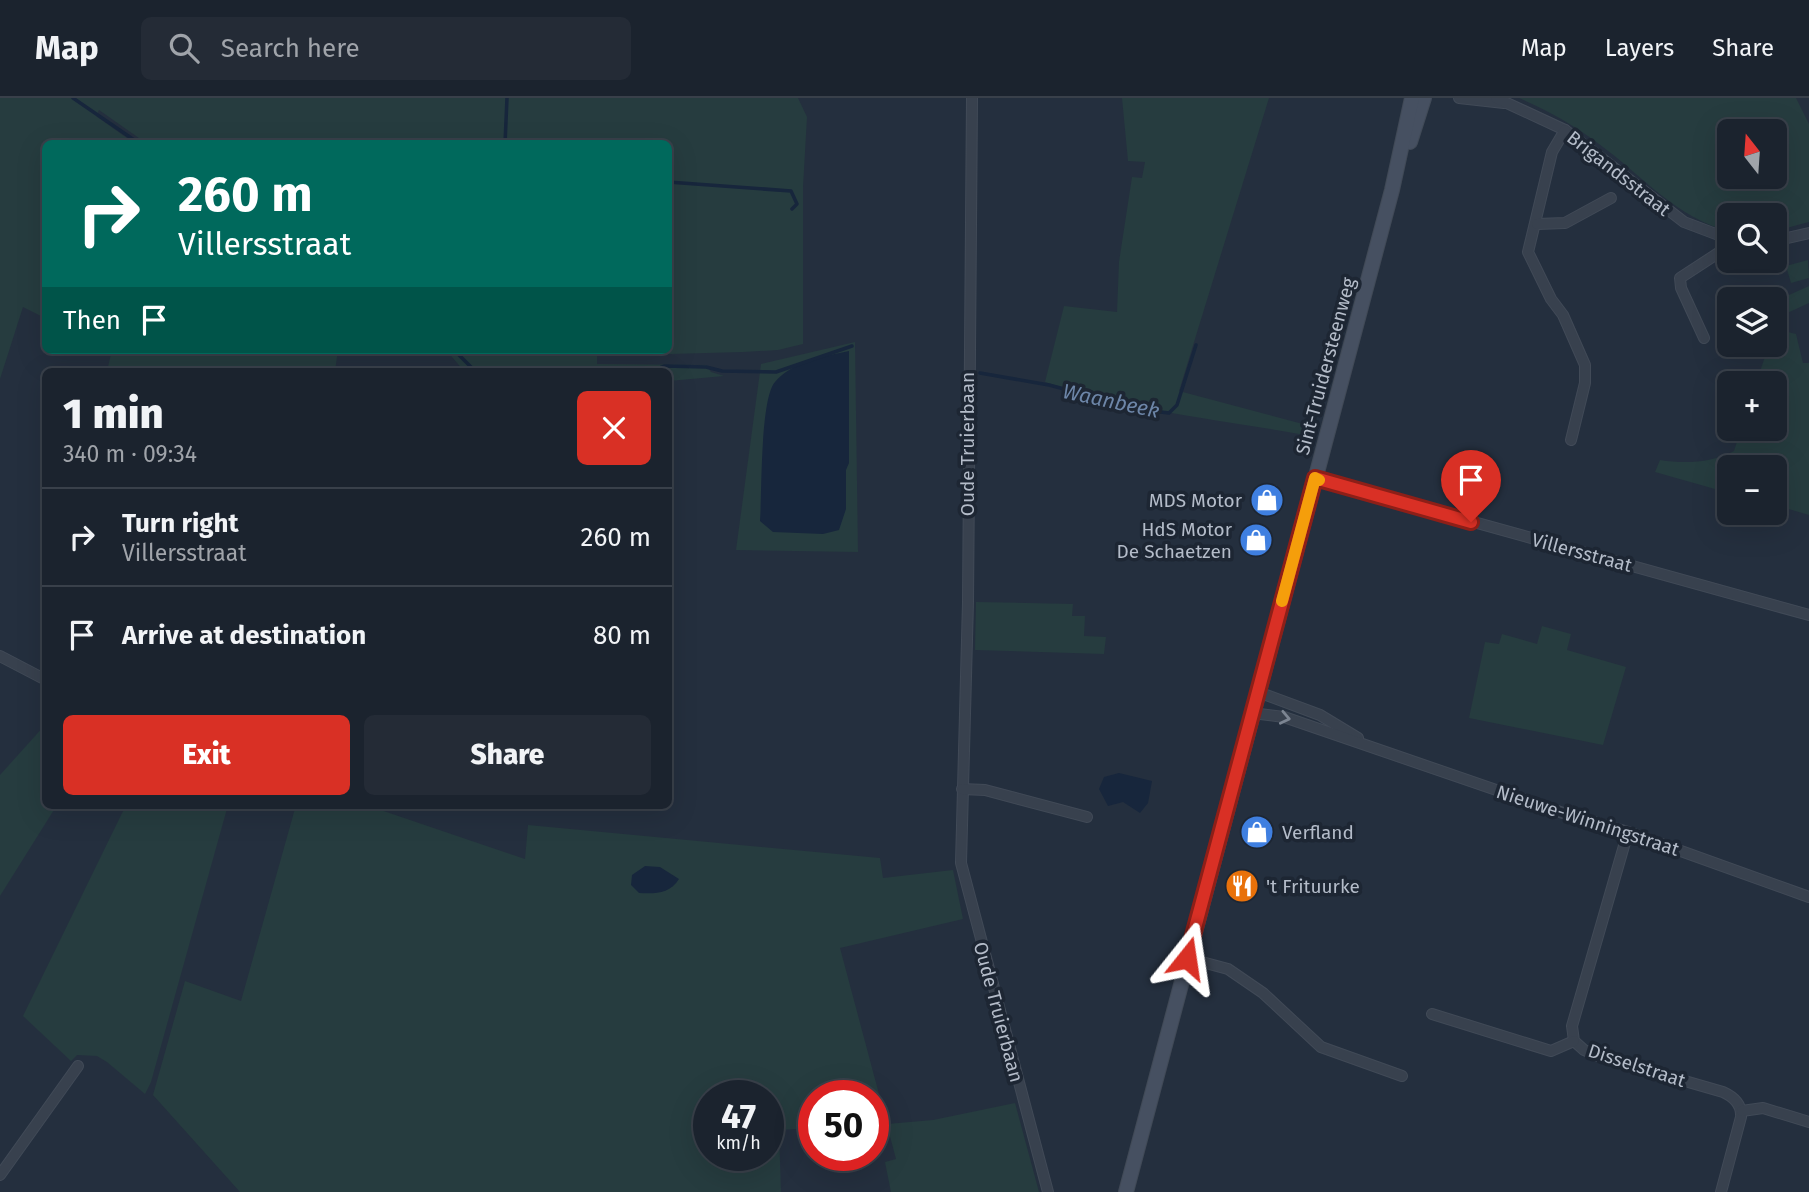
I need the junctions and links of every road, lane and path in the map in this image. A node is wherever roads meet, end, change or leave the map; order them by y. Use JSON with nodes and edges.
{"nodes":[{"id":1,"x":972,"y":98,"type":"edge"},
{"id":2,"x":1412,"y":98,"type":"edge"},
{"id":3,"x":1424,"y":98,"type":"edge"},
{"id":4,"x":1459,"y":98,"type":"edge"},
{"id":5,"x":1496,"y":98,"type":"edge"},
{"id":6,"x":1510,"y":104,"type":"junction"},
{"id":7,"x":1565,"y":130,"type":"junction"},
{"id":8,"x":1392,"y":190,"type":"junction"},
{"id":9,"x":1611,"y":198,"type":"dead end"},
{"id":10,"x":1537,"y":224,"type":"junction"},
{"id":11,"x":1809,"y":233,"type":"edge"},
{"id":12,"x":1717,"y":236,"type":"edge"},
{"id":13,"x":1787,"y":238,"type":"edge"},
{"id":14,"x":1717,"y":254,"type":"edge"},
{"id":15,"x":1704,"y":338,"type":"dead end"},
{"id":16,"x":1571,"y":440,"type":"dead end"},
{"id":17,"x":1315,"y":478,"type":"junction"},
{"id":18,"x":1809,"y":615,"type":"edge"},
{"id":19,"x":0,"y":656,"type":"edge"},
{"id":20,"x":42,"y":678,"type":"edge"},
{"id":21,"x":1258,"y":692,"type":"junction"},
{"id":22,"x":1252,"y":713,"type":"junction"},
{"id":23,"x":1366,"y":744,"type":"junction"},
{"id":24,"x":962,"y":789,"type":"junction"},
{"id":25,"x":1087,"y":817,"type":"dead end"},
{"id":26,"x":1628,"y":832,"type":"junction"},
{"id":27,"x":1809,"y":897,"type":"edge"},
{"id":28,"x":1187,"y":958,"type":"junction"},
{"id":29,"x":1432,"y":1014,"type":"dead end"},
{"id":30,"x":1574,"y":1041,"type":"junction"},
{"id":31,"x":78,"y":1066,"type":"dead end"},
{"id":32,"x":1402,"y":1076,"type":"dead end"},
{"id":33,"x":1742,"y":1111,"type":"junction"},
{"id":34,"x":1809,"y":1122,"type":"edge"},
{"id":35,"x":0,"y":1175,"type":"edge"},
{"id":36,"x":1048,"y":1192,"type":"edge"},
{"id":37,"x":1126,"y":1192,"type":"edge"},
{"id":38,"x":1721,"y":1192,"type":"edge"}],
"edges":[{"from":1,"to":24,"type":"street","name":"Oude Truierbaan"},
{"from":2,"to":8,"type":"main road","name":"Sint-Truidersteenweg"},
{"from":3,"to":8,"type":"main road","name":"Sint-Truidersteenweg"},
{"from":4,"to":6,"type":"street","name":"Brigandsstraat"},
{"from":5,"to":6,"type":"street","name":"Brigandsstraat"},
{"from":6,"to":7,"type":"street","name":"Brigandsstraat"},
{"from":7,"to":10,"type":"street"},
{"from":7,"to":12,"type":"street","name":"Brigandsstraat"},
{"from":8,"to":17,"type":"main road","name":"Sint-Truidersteenweg"},
{"from":9,"to":10,"type":"street"},
{"from":10,"to":16,"type":"street"},
{"from":11,"to":13,"type":"street"},
{"from":14,"to":15,"type":"street"},
{"from":17,"to":18,"type":"street","name":"Villersstraat"},
{"from":17,"to":21,"type":"main road","name":"Sint-Truidersteenweg"},
{"from":19,"to":20,"type":"street"},
{"from":21,"to":22,"type":"main road","name":"Sint-Truidersteenweg"},
{"from":21,"to":23,"type":"street","name":"Nieuwe-Winningstraat"},
{"from":22,"to":23,"type":"street","name":"Nieuwe-Winningstraat","one_way":true},
{"from":22,"to":28,"type":"main road","name":"Sint-Truidersteenweg"},
{"from":23,"to":26,"type":"street","name":"Nieuwe-Winningstraat"},
{"from":24,"to":25,"type":"street"},
{"from":24,"to":36,"type":"street","name":"Oude Truierbaan"},
{"from":26,"to":27,"type":"street","name":"Nieuwe-Winningstraat"},
{"from":26,"to":30,"type":"street","name":"Disselstraat"},
{"from":28,"to":32,"type":"street"},
{"from":28,"to":37,"type":"main road","name":"Sint-Truidersteenweg"},
{"from":29,"to":30,"type":"street"},
{"from":30,"to":33,"type":"street","name":"Disselstraat"},
{"from":31,"to":35,"type":"street"},
{"from":33,"to":34,"type":"street"},
{"from":33,"to":38,"type":"street"}]}
